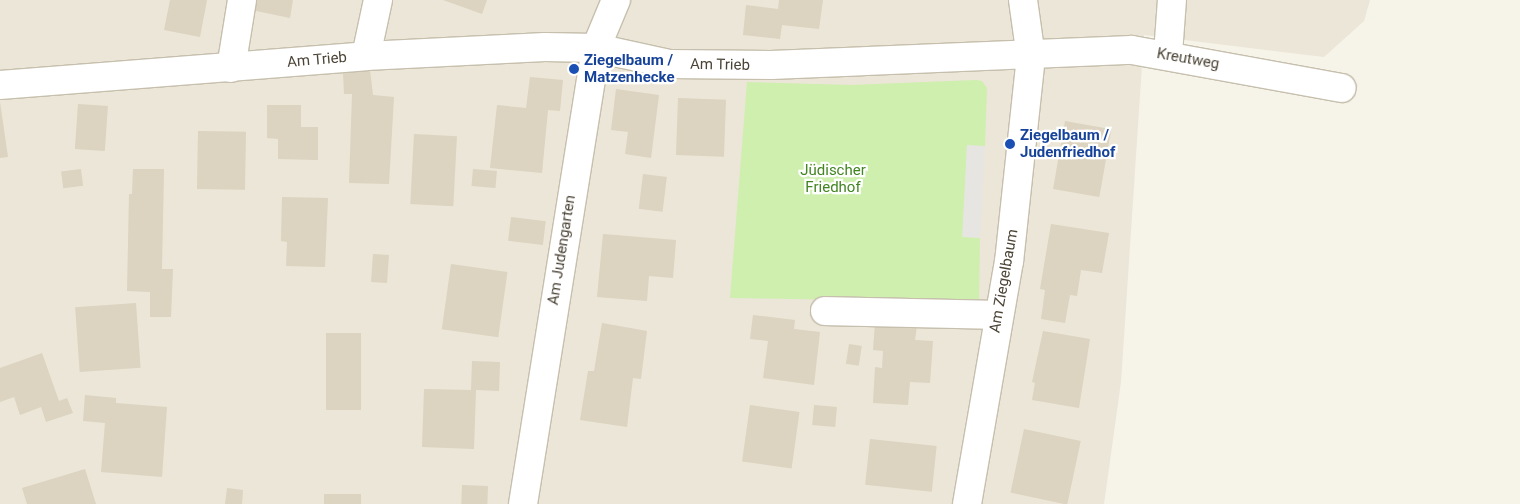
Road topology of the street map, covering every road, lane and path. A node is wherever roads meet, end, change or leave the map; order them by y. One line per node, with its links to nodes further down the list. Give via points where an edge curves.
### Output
1 (242, 0): 10 (street)
2 (378, 0): 8 (street)
3 (616, 0): 6 (street, Am Judengarten)
4 (1023, 0): 9 (street, Am Ziegelbaum)
5 (1172, 0): 7 (street)
6 (596, 48): 8 (street, Am Trieb, via 545,47); 9 (street, Am Trieb, via 670,64 849,64); 15 (street, Am Judengarten)
7 (1168, 54): 9 (street, Kreutweg, via 1132,50); 12 (street, Kreutweg)
8 (366, 56): 10 (street, Am Trieb)
9 (1031, 57): 14 (street, Am Ziegelbaum, via 1010,262)
10 (231, 68): 11 (street, Am Trieb)
11 (0, 85)
12 (1342, 88)
13 (824, 311): 14 (street)
14 (998, 315): 16 (street, Am Ziegelbaum)
15 (523, 504)
16 (967, 504)

